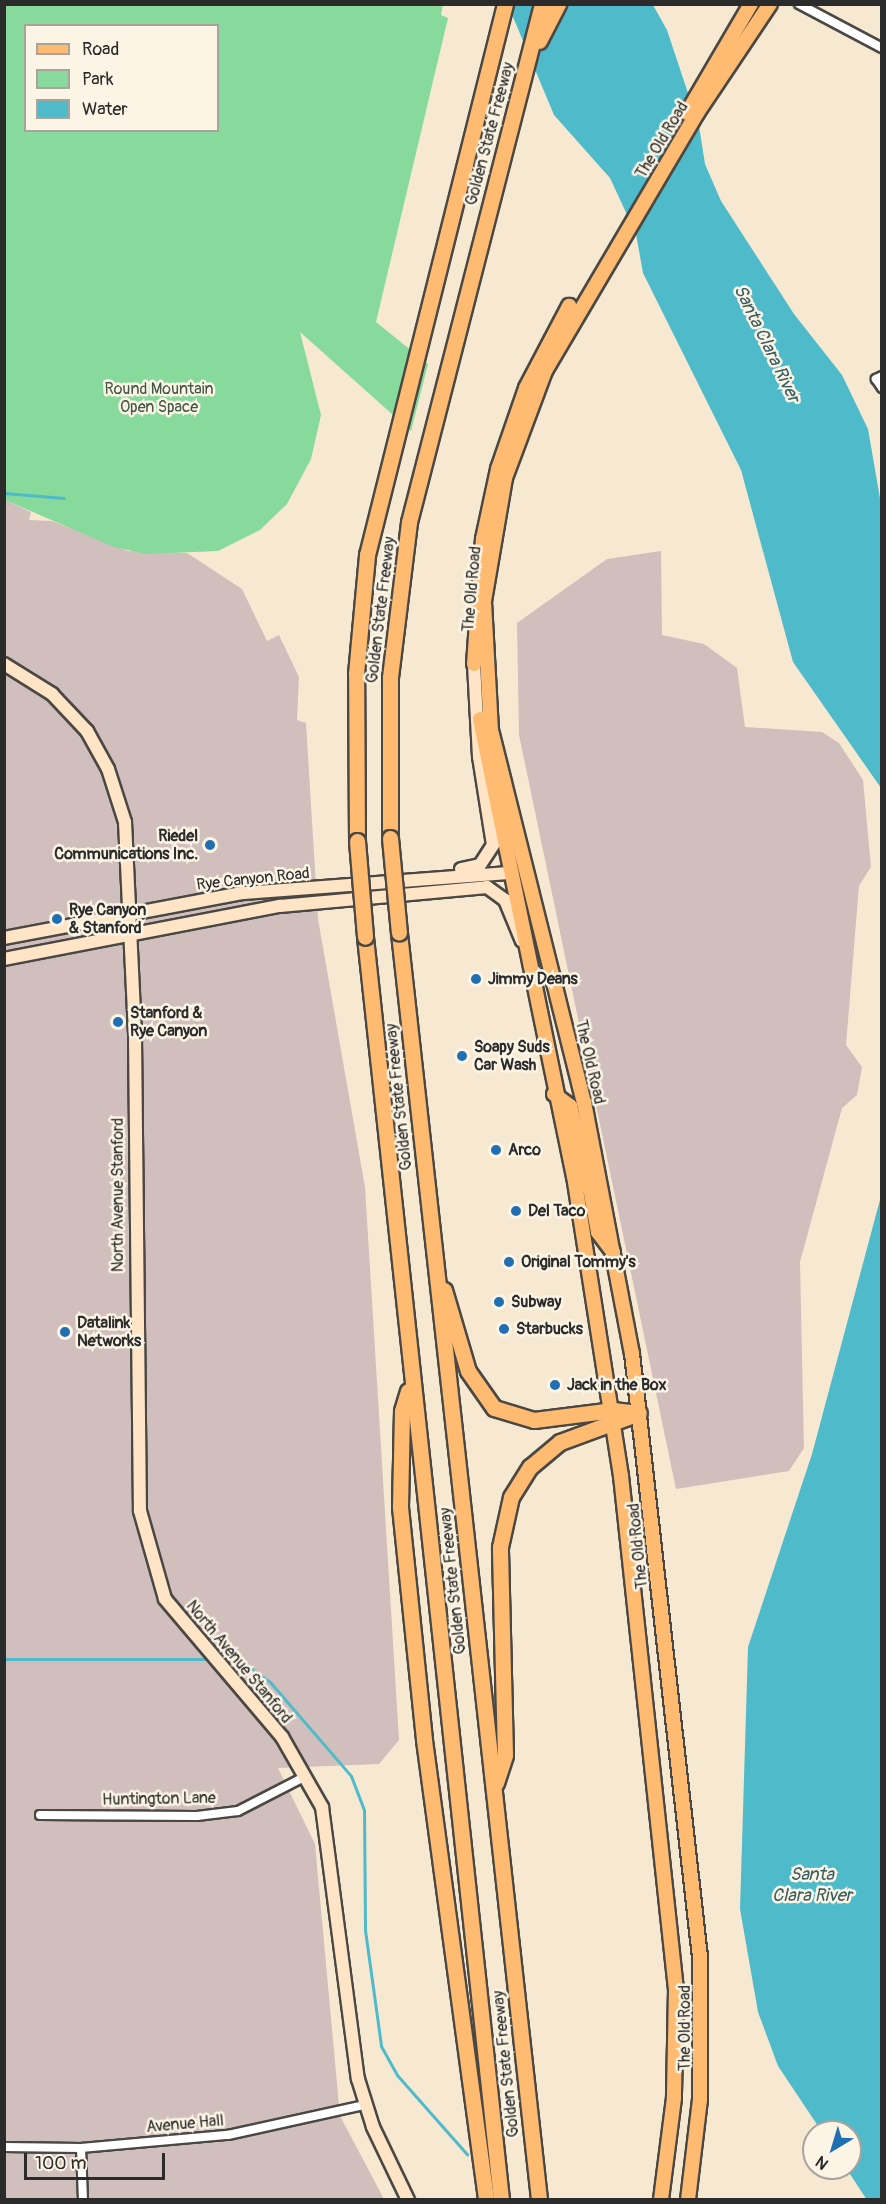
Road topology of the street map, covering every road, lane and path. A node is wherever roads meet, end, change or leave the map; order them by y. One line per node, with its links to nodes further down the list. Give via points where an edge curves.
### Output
1 (503, 4): 30 (highway, Golden State Freeway, bridge, via 375,514 361,604 354,719 357,841)
2 (542, 4): 8 (highway, Golden State Freeway)
3 (558, 4): 8 (highway)
4 (751, 4): 9 (main road, The Old Road)
5 (770, 4): 9 (main road, The Old Road)
6 (799, 4): 7 (street)
7 (882, 48)
8 (529, 60): 29 (highway, Golden State Freeway, bridge, via 427,443 393,635 390,838)
9 (694, 110): 12 (main road, The Old Road, via 537,362)
10 (879, 378): 11 (street)
11 (882, 388)
12 (497, 493): 14 (main road, The Old Road, via 476,593); 16 (main road, The Old Road, via 484,602 484,649 491,731)
13 (4, 664): 20 (main road, North Avenue Stanford, via 52,694 96,744 123,808)
14 (474, 664): 15 (main road, The Old Road); 18 (main road, via 479,757 493,832 487,858 472,868)
15 (480, 719): 17 (main road, The Old Road)
16 (525, 867): 17 (main road, Rye Canyon Road); 27 (main road, The Old Road)
17 (509, 873): 18 (main road, Rye Canyon Road); 19 (main road, Rye Canyon Road, via 280,899); 23 (main road, The Old Road)
18 (325, 888): 20 (main road, Rye Canyon Road, via 243,893)
19 (271, 907): 21 (main road, Rye Canyon Road); 23 (main road, Rye Canyon Road, via 493,889 505,900)
20 (130, 913): 21 (main road, North Avenue Stanford); 22 (main road, Rye Canyon Road)
21 (131, 933): 24 (main road, Rye Canyon Road); 33 (main road, North Avenue Stanford, via 140,1511 165,1599 282,1737)
22 (4, 938)
23 (522, 941): 25 (main road, The Old Road)
24 (4, 959)
25 (554, 1094): 26 (main road, The Old Road); 27 (main road, via 570,1106 585,1168)
26 (574, 1176): 28 (main road, via 590,1188 598,1232); 32 (main road, The Old Road)
27 (598, 1177): 28 (main road, The Old Road)
28 (614, 1254): 31 (main road, The Old Road)
29 (436, 1271): 32 (highway, via 468,1371 494,1408 534,1420); 34 (highway, Golden State Freeway)
30 (411, 1382): 41 (highway, via 402,1412 400,1507 424,1740); 42 (highway, Golden State Freeway)
31 (639, 1413): 32 (highway); 45 (main road, The Old Road, via 700,1957 700,2100)
32 (613, 1417): 34 (highway, via 544,1453 520,1481 505,1514 500,1622 505,1755); 44 (main road, The Old Road, via 675,1968 674,2098)
33 (306, 1776): 35 (street, Huntington Lane, via 238,1811 197,1816); 36 (main road, North Avenue Stanford, via 330,1840)
34 (494, 1788): 43 (highway, Golden State Freeway)
35 (40, 1815)
36 (365, 2105): 38 (street, Avenue Hall, via 228,2136); 40 (main road, North Avenue Stanford)
37 (4, 2147): 38 (street, Avenue Hall)
38 (81, 2148): 39 (street)
39 (83, 2199)
40 (408, 2199)
41 (486, 2199)
42 (501, 2199)
43 (539, 2199)
44 (661, 2199)
45 (688, 2199)

